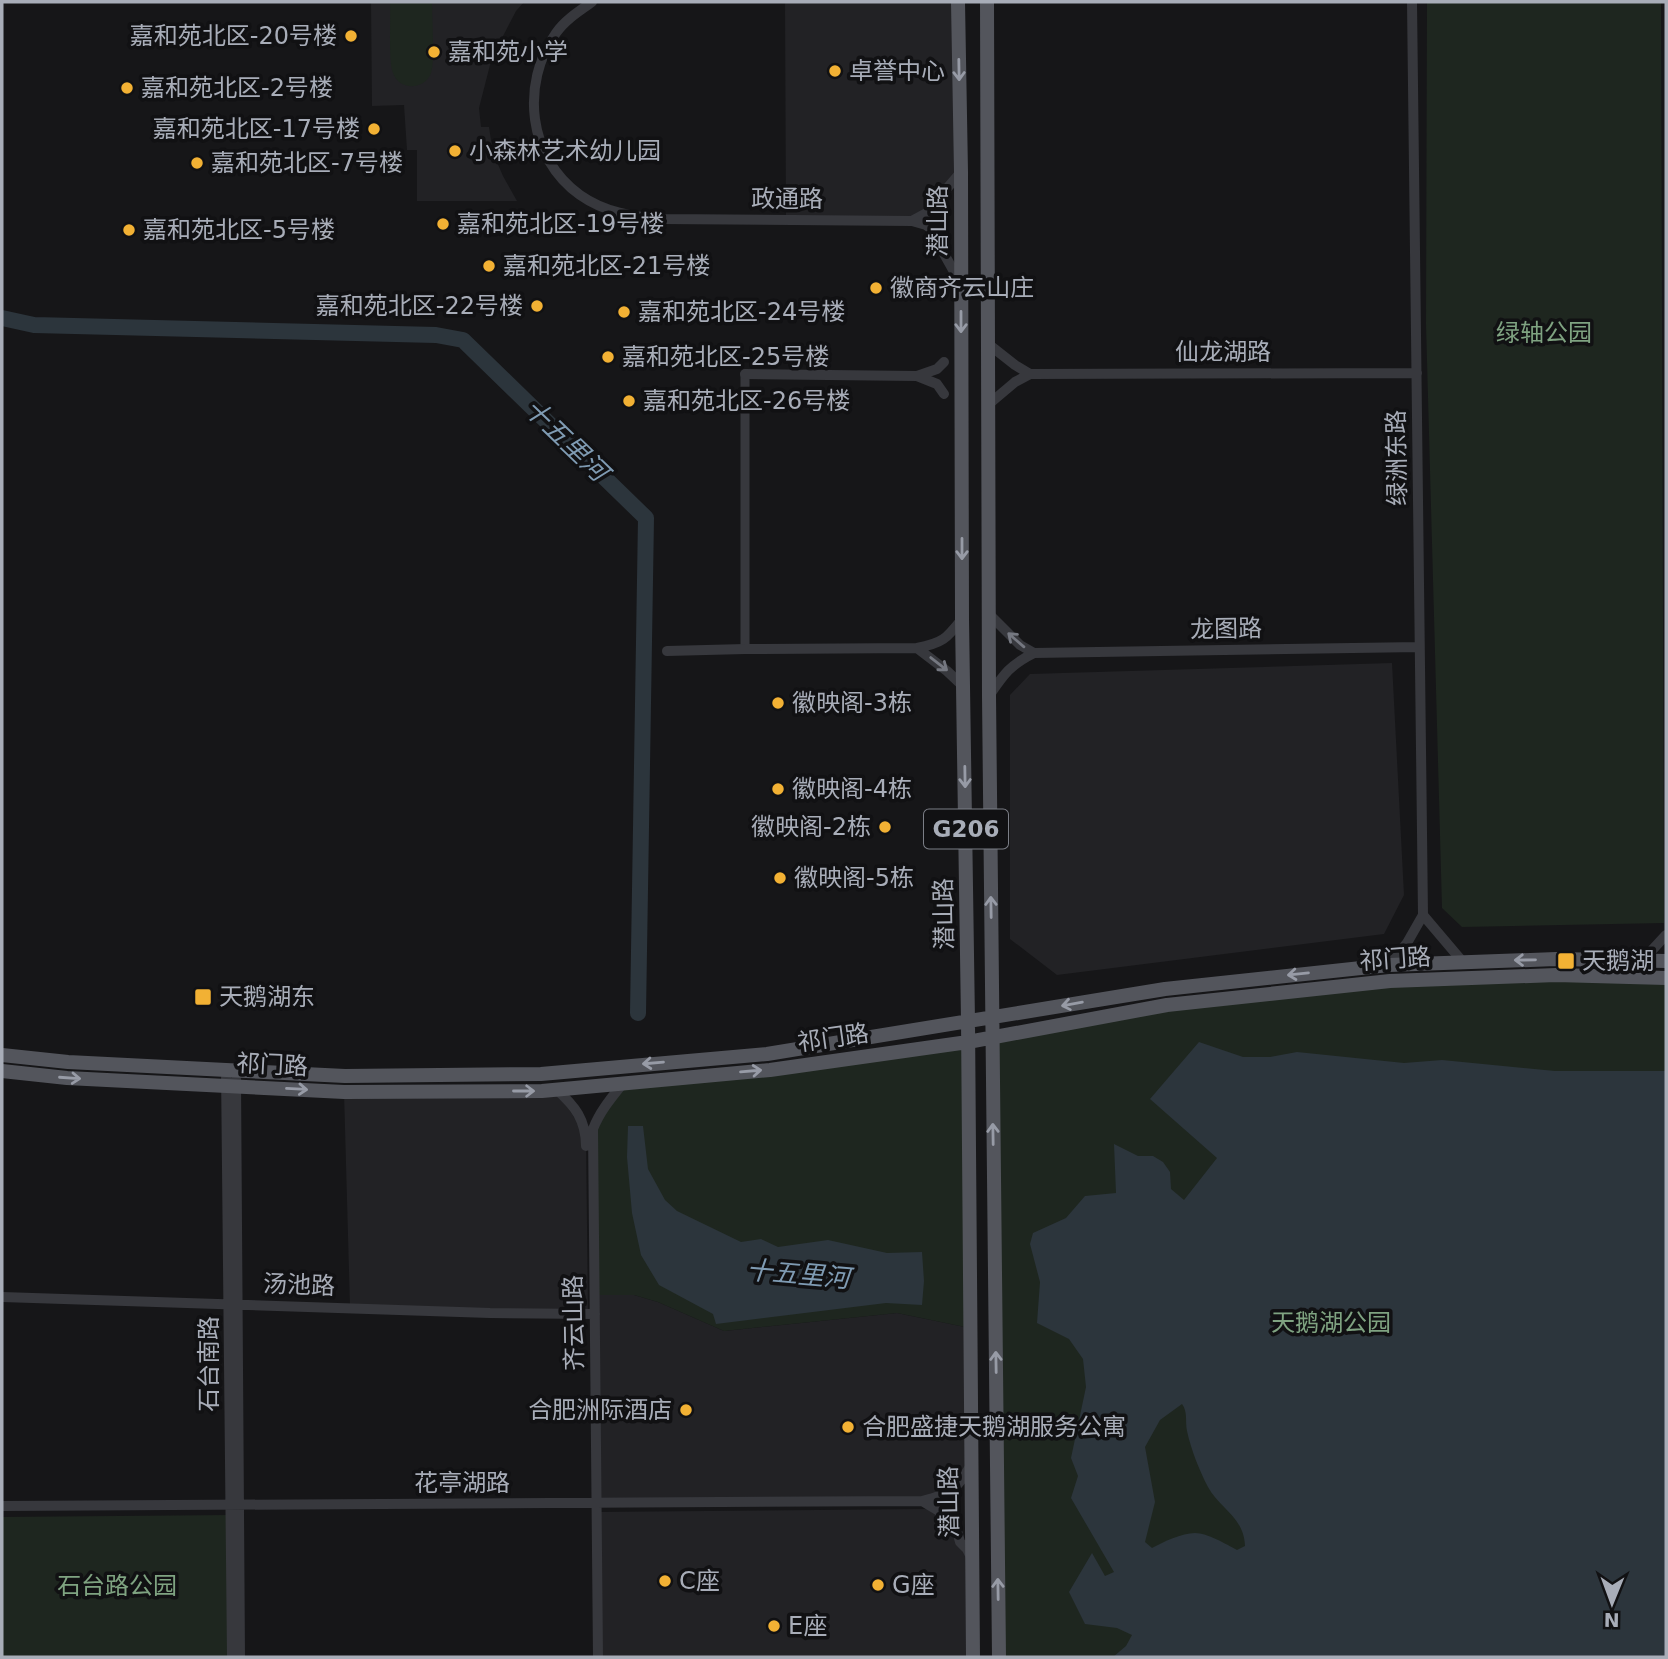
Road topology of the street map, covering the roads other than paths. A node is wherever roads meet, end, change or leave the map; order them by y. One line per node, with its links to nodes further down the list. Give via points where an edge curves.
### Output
1 (592, 2): 6 (street, 政通路, via 557,31 534,83 534,124 541,144 564,181 579,195 598,206 640,218)
2 (987, 2): 8 (main road, 潜山路 / G206)
3 (1412, 2): 10 (street, 绿洲东路)
4 (957, 4): 5 (main road, 潜山路 / G206, one-way to 5)
5 (961, 172): 6 (street, via 943,193 943,201); 7 (main road, 潜山路 / G206)
6 (912, 221): 7 (street, via 943,238 943,252)
7 (961, 284): 17 (main road, 潜山路 / G206, one-way to 17)
8 (988, 342): 12 (street); 15 (main road, 潜山路 / G206)
9 (944, 362): 13 (street)
10 (1417, 373): 12 (street, 仙龙湖路); 19 (street, 绿洲东路)
11 (745, 374): 13 (street); 20 (street)
12 (1030, 374): 15 (street)
13 (917, 376): 14 (street, via 937,384)
14 (944, 394)
15 (989, 404): 16 (main road, 潜山路 / G206)
16 (989, 614): 22 (street, one-way to 16); 24 (main road, 潜山路 / G206)
17 (962, 619): 18 (street, via 947,638); 23 (main road, 潜山路 / G206)
18 (917, 648): 20 (street); 23 (street, one-way to 23)
19 (1419, 648): 22 (street, 龙图路); 25 (street, 绿洲东路)
20 (745, 649): 21 (street)
21 (667, 651)
22 (1034, 653): 24 (street, via 1006,671)
23 (964, 687): 33 (main road, 潜山路 / G206, one-way to 33)
24 (989, 696): 32 (main road, 潜山路 / G206, one-way to 24)
25 (1423, 915): 27 (street); 30 (street)
26 (1666, 935): 28 (street)
27 (1462, 961): 28 (main road, 祁门路, one-way to 27); 30 (main road, 祁门路)
28 (1642, 961): 29 (main road, 祁门路)
29 (1666, 961)
30 (1389, 965): 32 (main road, 祁门路, one-way to 32, via 1165,989)
31 (1666, 978): 34 (main road, 祁门路, via 1556,975 1390,981 1167,1005)
32 (992, 1018): 33 (main road, 祁门路); 34 (main road, 潜山路 / G206)
33 (968, 1021): 35 (main road, 潜山路 / G206); 37 (main road, 祁门路, one-way to 37, via 768,1054 541,1074 345,1076)
34 (992, 1037): 35 (main road, 祁门路); 57 (main road, 潜山路 / G206, one-way to 34)
35 (968, 1042): 39 (main road, 祁门路, one-way to 35, via 769,1070); 46 (main road, 潜山路 / G206)
36 (2, 1055): 37 (main road, 祁门路)
37 (231, 1070): 40 (street, 石台南路)
38 (2, 1071): 40 (main road, 祁门路, one-way to 40)
39 (624, 1082): 41 (main road, 祁门路); 45 (street, 齐云山路, via 593,1129)
40 (231, 1086): 41 (main road, 祁门路, one-way to 41, via 344,1092); 44 (street, 石台南路)
41 (556, 1089): 45 (street, via 579,1113 586,1136)
42 (2, 1297): 44 (street, 汤池路)
43 (2, 1305): 44 (street, 汤池路)
44 (233, 1307): 45 (street, 汤池路); 49 (street, 石台南路)
45 (591, 1317): 48 (street, 齐云山路)
46 (971, 1464): 47 (street, 花亭湖路, via 947,1495); 51 (main road, 潜山路 / G206)
47 (922, 1502): 48 (street, 花亭湖路); 51 (street, via 948,1517)
48 (593, 1503): 49 (street, 花亭湖路); 54 (street); 55 (street, 齐云山路)
49 (235, 1505): 50 (street, 花亭湖路); 52 (street, 石台南路); 53 (street, 石台南路)
50 (2, 1506)
51 (972, 1561): 56 (main road, 潜山路 / G206)
52 (232, 1657)
53 (240, 1657)
54 (591, 1657)
55 (598, 1657)
56 (973, 1657)
57 (999, 1657)

